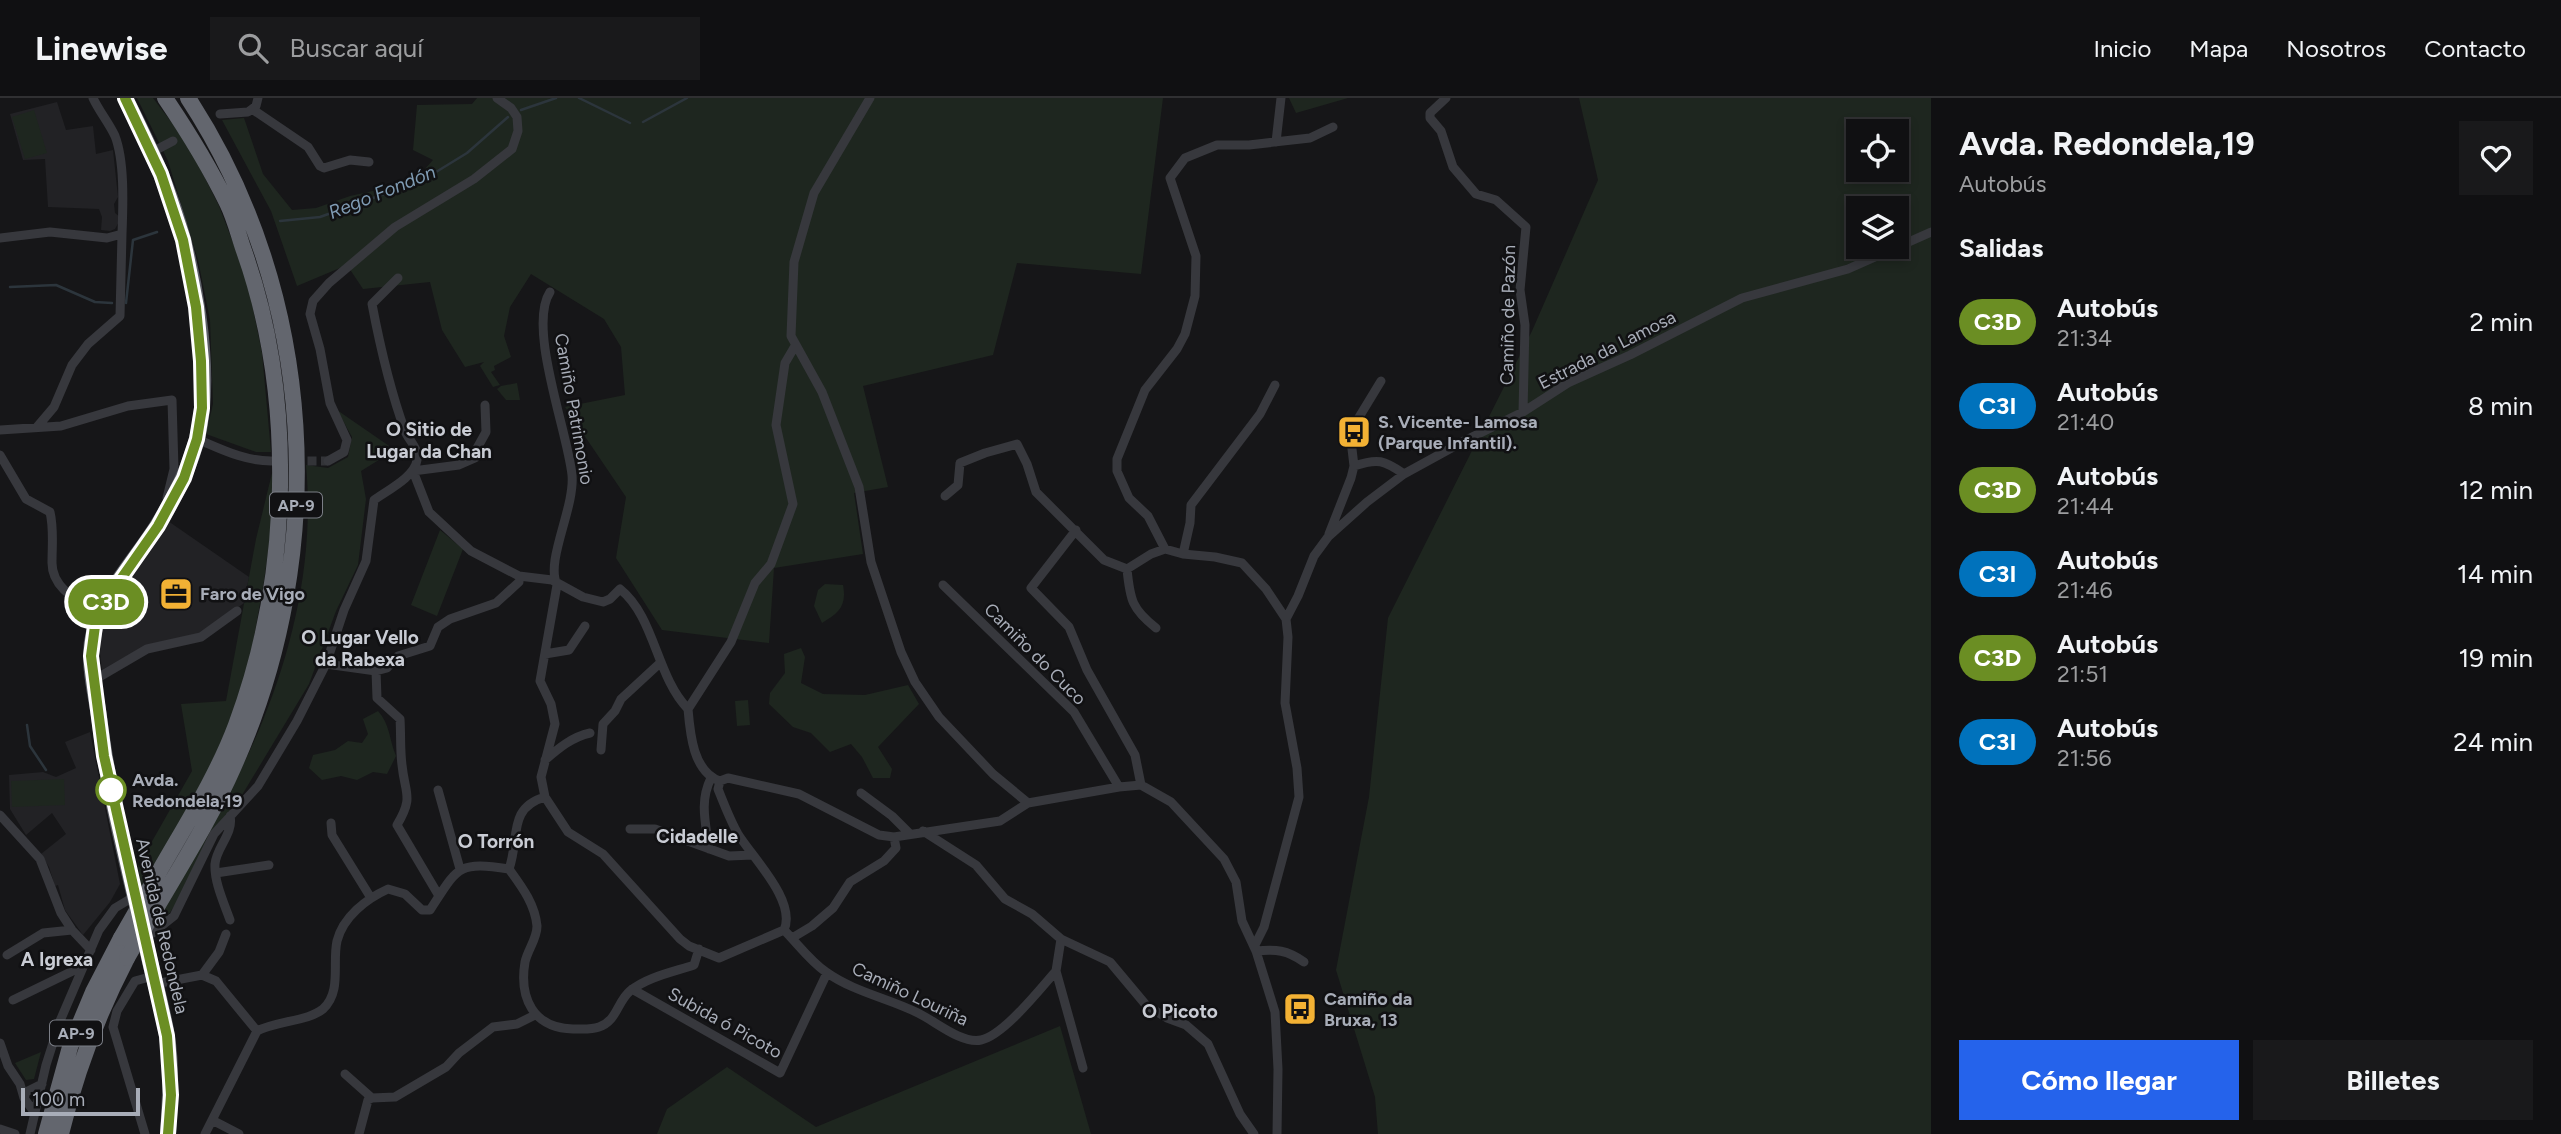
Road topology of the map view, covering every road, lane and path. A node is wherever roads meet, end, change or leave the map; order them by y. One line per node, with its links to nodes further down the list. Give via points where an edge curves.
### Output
1 (93, 98): 18 (street, via 117,145)
2 (125, 98): 15 (highway, Avenida de Redondela)
3 (165, 98): 115 (highway, AP-9, bridge, via 228,205 255,280 271,352 281,437 279,520 270,593 236,726 93,992 71,1047)
4 (188, 98): 116 (highway, AP-9, bridge, via 240,189 266,258 285,329 298,471 294,541 268,675 235,765 105,1000)
5 (258, 98): 10 (street)
6 (497, 98): 32 (street, via 517,117 512,149 474,179 395,227 313,301 310,314 330,402 347,440 344,452)
7 (870, 98): 22 (street, via 814,193 794,262 791,336)
8 (1281, 98): 14 (street)
9 (1446, 98): 26 (street, Camiño de Pazón, via 1430,118 1441,131 1453,167 1476,194 1496,200 1525,227 1520,290 1525,326)
10 (252, 109): 11 (street); 16 (street, via 308,147 324,168 350,160)
11 (220, 114)
12 (1334, 127): 14 (street, via 1310,138)
13 (173, 141): 15 (street)
14 (1276, 142): 40 (street, via 1217,145 1185,159 1170,178 1196,256 1195,296 1185,334 1145,390 1117,459 1117,471 1129,498 1148,516)
15 (152, 152): 29 (highway, Avenida de Redondela, via 183,240 196,307 202,408)
16 (369, 162)
17 (1931, 232): 26 (street, Estrada da Lamosa, via 1848,269 1742,298 1568,383)
18 (122, 233): 19 (street, via 107,238 50,232); 27 (street, via 120,316 72,365 54,407)
19 (0, 238)
20 (398, 278): 34 (street, via 372,304 406,434 416,448)
21 (550, 292): 44 (street, Camiño Patrimonio, via 543,305 545,340 573,490 559,543)
22 (795, 346): 56 (street, via 785,363 776,425 793,504 771,564 755,583 731,642); 66 (street, via 822,392 859,487 871,562 915,682 939,718)
23 (1381, 381): 33 (street, via 1350,432)
24 (1275, 386): 41 (street, via 1260,414 1191,505)
25 (485, 405): 34 (street, via 486,432 475,458 459,465)
26 (1523, 412): 35 (street, Estrada da Lamosa)
27 (37, 427): 28 (street); 37 (street, via 61,426 128,406 172,400 174,469)
28 (0, 430)
29 (197, 439): 31 (street, via 241,457); 37 (highway, Avenida de Redondela, via 184,478)
30 (0, 455): 47 (street, via 26,499 50,512 52,570 60,584 79,602)
31 (271, 461)
32 (328, 461)
33 (1354, 466): 35 (street, via 1373,460); 39 (street)
34 (413, 471): 44 (street, via 429,512 471,551 519,576 545,578); 53 (street, via 373,500 366,561)
35 (1404, 474): 39 (street, Estrada da Lamosa)
36 (945, 496): 38 (street, via 958,485 960,463 1017,444 1036,492)
37 (164, 515): 47 (highway, Avenida de Redondela)
38 (1076, 530): 42 (street, via 1104,560); 61 (street, via 1031,588 1069,627 1087,670 1135,755)
39 (1328, 537): 48 (street, Estrada da Lamosa, via 1314,556)
40 (1165, 549): 41 (street); 42 (street)
41 (1183, 554): 48 (street, via 1242,563)
42 (1127, 569): 50 (street, via 1134,606)
43 (519, 582): 54 (street, via 496,603 438,627 430,646 398,656 387,668)
44 (557, 585): 51 (street, Camiño Patrimonio); 52 (street, via 603,602 620,589 637,608)
45 (943, 585): 62 (street, Camiño do Cuco, via 1074,712)
46 (237, 611): 55 (street, via 201,636 147,649)
47 (101, 612): 55 (highway, Avenida de Redondela, via 91,656)
48 (1286, 619): 91 (street, via 1285,703 1299,797)
49 (585, 626): 51 (street, via 569,650)
50 (1156, 628)
51 (545, 654): 59 (street, Camiño Patrimonio, via 540,681 555,724)
52 (660, 663): 56 (street); 58 (street, via 621,699 603,724)
53 (326, 664): 54 (street); 68 (street, via 258,786)
54 (376, 671): 81 (street, via 377,698 400,719 408,787 406,809 397,825)
55 (94, 680): 80 (highway, Avenida de Redondela, via 104,756)
56 (688, 709): 60 (street, via 691,746)
57 (590, 733): 59 (street, via 566,743)
58 (601, 750)
59 (545, 761): 65 (street, Camiño Patrimonio, via 541,777)
60 (715, 780): 73 (street, via 728,778 799,794 879,835); 74 (street, via 704,792); 75 (street)
61 (1141, 785): 62 (street); 91 (street, via 1171,802 1224,859 1236,882 1242,920)
62 (1119, 787): 66 (street)
63 (438, 790): 77 (street)
64 (861, 793): 72 (street)
65 (545, 797): 78 (street, via 521,811); 90 (street, via 568,832 603,854 680,939)
66 (1028, 803): 71 (street, via 1000,821)
67 (0, 815): 84 (street, via 40,859)
68 (230, 816): 79 (street, via 215,862); 88 (street, via 214,834 174,916)
69 (331, 823): 82 (street, via 332,835)
70 (630, 828): 74 (street, via 655,829)
71 (923, 831): 72 (street); 89 (street, via 976,865 1005,898)
72 (910, 834): 73 (street)
73 (894, 836): 87 (street, via 896,848 884,861 850,882 833,908)
74 (709, 849): 75 (street, via 729,856)
75 (753, 855): 85 (street, via 781,898)
76 (269, 865): 79 (street)
77 (460, 869): 78 (street, via 478,864); 81 (street)
78 (509, 869): 102 (street, via 534,911 537,929 524,979)
79 (216, 873): 83 (street)
80 (135, 896): 88 (highway, Avenida de Redondela); 92 (street, via 115,908)
81 (439, 896): 82 (street, via 430,910 422,910 405,894 388,889)
82 (371, 898): 103 (street, via 348,918 337,941 332,997 323,1009)
83 (230, 920)
84 (72, 930): 92 (street); 93 (street, via 43,933)
85 (784, 930): 87 (street, Camiño Louriña); 90 (street, via 719,958)
86 (226, 934): 98 (street)
87 (792, 938): 97 (street, Camiño Louriña)
88 (145, 939): 99 (highway, Avenida de Redondela)
89 (1061, 939): 96 (street); 122 (street, via 1110,962 1146,1005 1186,1025 1208,1044)
90 (699, 949): 100 (street, via 694,965)
91 (1255, 949): 94 (street, via 1290,952); 123 (street, via 1275,1012)
92 (91, 950): 95 (street)
93 (7, 955)
94 (1304, 962)
95 (83, 966): 101 (street); 107 (street)
96 (1056, 971): 97 (street, Camiño Louriña, via 1017,1015 982,1040 942,1029 919,1013); 105 (street)
97 (827, 973): 100 (street, Subida ó Picoto, via 780,1073)
98 (202, 975): 99 (street); 103 (street, via 216,981)
99 (154, 980): 117 (street, via 135,981 113,1027); 118 (highway, Avenida de Redondela, via 167,1036)
100 (632, 989): 102 (street, via 613,1018 592,1029 561,1028)
101 (13, 1000)
102 (535, 1015): 109 (street, via 517,1024 493,1027 446,1067 396,1097)
103 (257, 1031): 111 (street)
104 (0, 1043): 108 (street)
105 (1083, 1068)
106 (345, 1074): 109 (street)
107 (41, 1084): 108 (street); 110 (street)
108 (26, 1094): 110 (street)
109 (372, 1098): 121 (street, via 366,1103)
110 (34, 1112): 114 (street)
111 (212, 1120): 119 (street); 120 (street)
112 (0, 1129): 113 (street)
113 (15, 1134)
114 (30, 1134)
115 (46, 1134)
116 (61, 1134)
117 (145, 1134)
118 (168, 1134)
119 (205, 1134)
120 (239, 1134)
121 (359, 1134)
122 (1254, 1134)
123 (1277, 1134)

